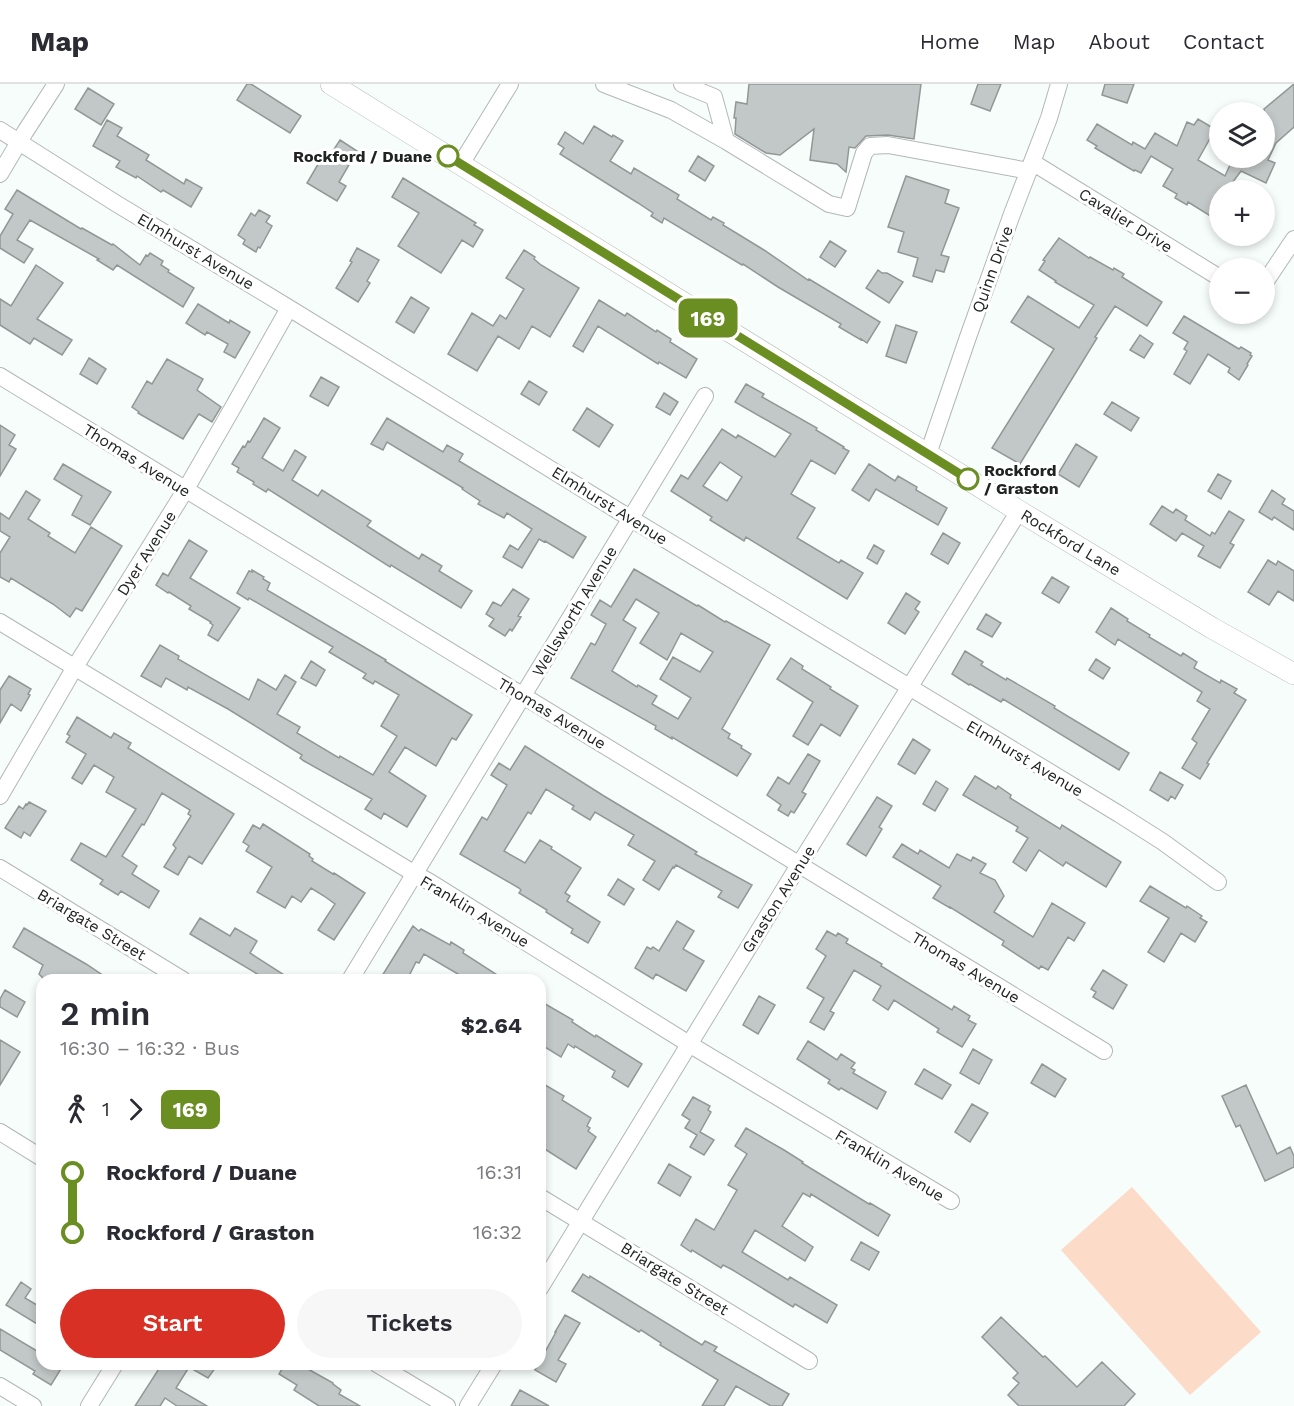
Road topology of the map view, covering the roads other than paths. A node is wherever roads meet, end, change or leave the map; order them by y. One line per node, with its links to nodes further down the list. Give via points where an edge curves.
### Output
1 (56, 84): 9 (street)
2 (331, 84): 10 (main road, Rockford Lane)
3 (510, 84): 10 (street)
4 (604, 84): 8 (street, via 671,110)
5 (1059, 84): 11 (street, Quinn Drive)
6 (686, 85): 8 (street, via 714,97)
7 (0, 130): 9 (street, Elmhurst Avenue)
8 (726, 141): 11 (street, via 829,204 847,208 864,153 870,146 888,145)
9 (19, 142): 12 (street); 16 (street, Elmhurst Avenue)
10 (461, 164): 19 (main road, Rockford Lane)
11 (1030, 166): 15 (street, Cavalier Drive); 19 (street, Quinn Drive)
12 (0, 174)
13 (1294, 239): 14 (street)
14 (1275, 268)
15 (1209, 272)
16 (289, 308): 20 (street, Dyer Avenue); 22 (street, Elmhurst Avenue)
17 (0, 376): 20 (street, Thomas Avenue)
18 (705, 396): 22 (street, Wellsworth Avenue)
19 (928, 454): 21 (main road, Rockford Lane)
20 (186, 489): 24 (street, Dyer Avenue); 27 (street, Thomas Avenue)
21 (1020, 511): 25 (main road, Rockford Lane); 26 (street, Graston Avenue)
22 (631, 517): 26 (street, Elmhurst Avenue); 27 (street, Wellsworth Avenue)
23 (0, 621): 24 (street, Franklin Avenue)
24 (75, 667): 28 (street, Dyer Avenue); 31 (street, Franklin Avenue)
25 (1294, 674)
26 (909, 687): 29 (street, Graston Avenue); 32 (street, Elmhurst Avenue, via 1155,837)
27 (524, 695): 29 (street, Thomas Avenue); 31 (street, Wellsworth Avenue)
28 (0, 796)
29 (799, 865): 35 (street, Graston Avenue); 36 (street, Thomas Avenue)
30 (0, 867): 33 (street, Briargate Street)
31 (415, 874): 34 (street, Wellsworth Avenue); 35 (street, Franklin Avenue)
32 (1218, 882)
33 (173, 974)
34 (354, 974)
35 (689, 1044): 40 (street, Franklin Avenue); 41 (street, Graston Avenue)
36 (1104, 1051)
37 (0, 1132): 38 (street)
38 (36, 1154)
39 (546, 1201): 41 (street, Briargate Street)
40 (951, 1201)
41 (581, 1222): 42 (street, Graston Avenue); 43 (street, Briargate Street)
42 (546, 1278)
43 (809, 1360)
44 (111, 1370): 49 (street)
45 (387, 1370): 50 (street)
46 (490, 1370): 51 (street)
47 (0, 1386): 48 (street)
48 (33, 1406)
49 (89, 1406)
50 (447, 1406)
51 (468, 1406)

